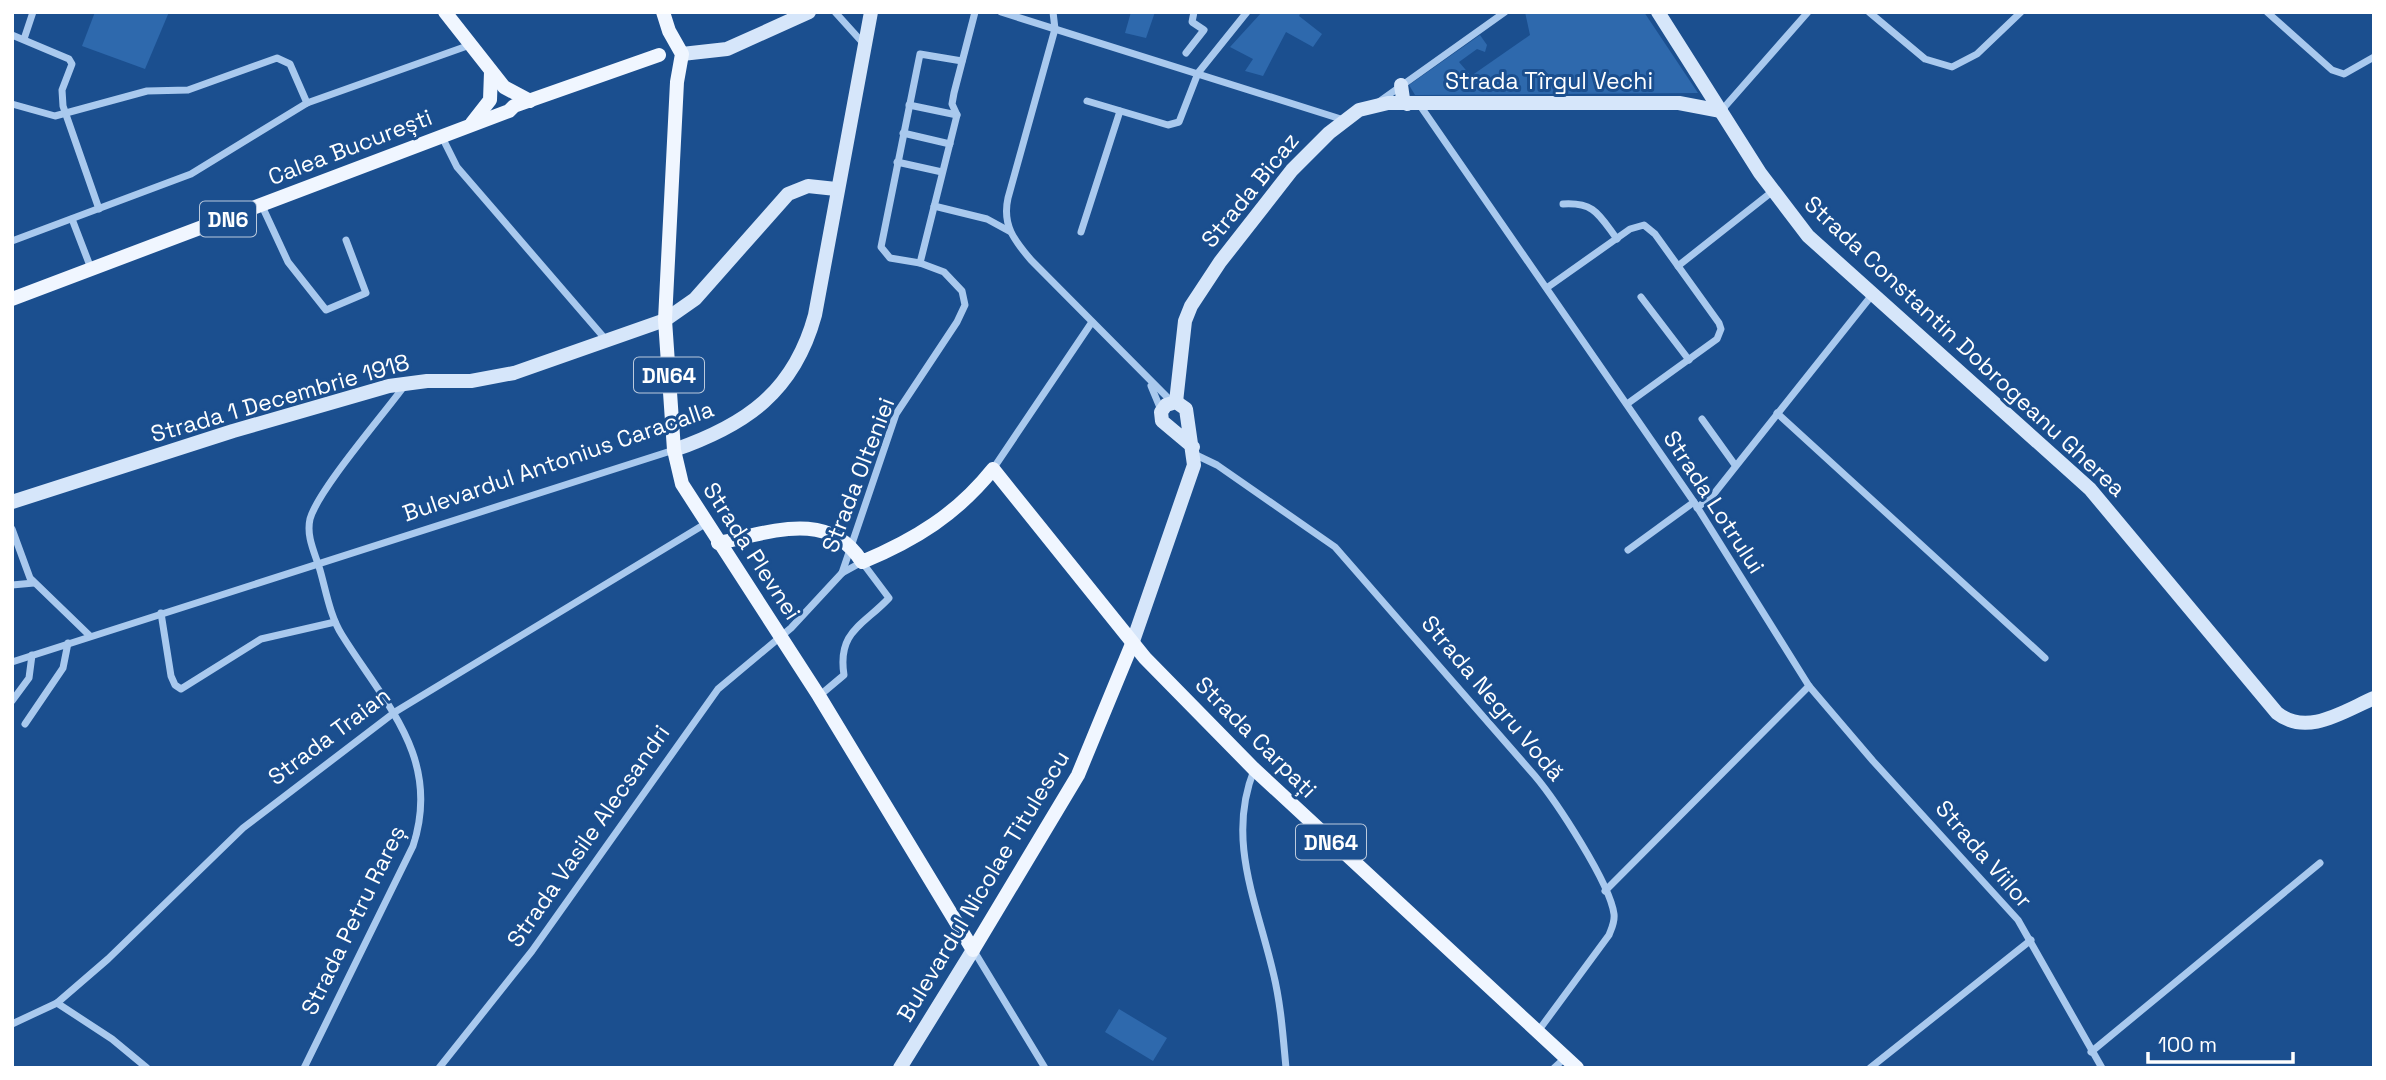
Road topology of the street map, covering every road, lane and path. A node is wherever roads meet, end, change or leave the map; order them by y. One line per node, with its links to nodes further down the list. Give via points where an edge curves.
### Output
1 (33, 12): 20 (street)
2 (445, 12): 22 (main road)
3 (663, 12): 24 (main road, Strada Plevnei)
4 (809, 12): 24 (main road, via 727,49)
5 (835, 12): 21 (street)
6 (975, 12): 26 (street)
7 (1002, 12): 18 (street)
8 (1053, 12): 18 (street)
9 (1194, 12): 23 (street, via 1192,22 1204,30)
10 (1247, 12): 27 (street)
11 (1658, 12): 37 (main road, Strada Constantin Dobrogeanu Gherea)
12 (1808, 12): 37 (street)
13 (1869, 12): 14 (street, via 1924,60 1952,67 1977,54)
14 (2021, 12)
15 (2267, 12): 25 (street, via 2332,70 2344,74)
16 (871, 13): 21 (main road, Bulevardul Antonius Caracalla)
17 (1499, 14): 28 (street, Strada Bicaz)
18 (1055, 29): 27 (street); 53 (street, via 1008,198)
19 (12, 35): 20 (street)
20 (24, 39): 38 (street, via 72,64 62,90)
21 (863, 43): 46 (main road, Bulevardul Antonius Caracalla)
22 (473, 44): 29 (main road); 31 (street)
23 (1186, 53)
24 (667, 54): 29 (main road, via 530,101); 65 (main road, Strada Plevnei / DN64, via 677,82)
25 (2374, 57)
26 (962, 61): 35 (street, via 920,54); 39 (street, via 952,104)
27 (1198, 73): 36 (street, via 1179,122 1168,125); 40 (street)
28 (1401, 85): 33 (street, Strada Bicaz); 34 (main road, via 1403,99)
29 (503, 99): 42 (main road, Calea București / DN6, via 468,126)
30 (1087, 102): 36 (street)
31 (307, 103): 38 (street, via 290,64 277,58 188,90 148,91); 51 (street, via 201,170)
32 (12, 104): 38 (street, via 47,116)
33 (1376, 104): 34 (main road, Strada Tîrgul Vechi); 40 (main road, Strada Bicaz)
34 (1413, 104): 37 (main road, Strada Tîrgul Vechi, via 1679,103); 61 (street, Strada Lotrului)
35 (909, 105): 39 (street); 41 (street)
36 (1120, 111): 54 (street)
37 (1721, 111): 47 (main road, Strada Constantin Dobrogeanu Gherea)
38 (65, 114): 51 (street)
39 (957, 115): 43 (street)
40 (1344, 120): 71 (main road, Strada Bicaz, via 1292,170 1191,306 1181,339)
41 (903, 133): 43 (street); 44 (street)
42 (442, 136): 49 (main road, Calea București / DN6); 67 (street, via 463,175)
43 (950, 144): 45 (street)
44 (897, 162): 45 (street); 58 (street, Strada Olteniei, via 881,247 885,256)
45 (942, 172): 50 (street)
46 (836, 189): 65 (main road, Strada 1 Decembrie 1918, via 808,186 788,194 695,299); 78 (main road, Bulevardul Antonius Caracalla, via 814,315 793,369 769,398 742,419)
47 (1773, 191): 59 (street); 62 (main road, Strada Constantin Dobrogeanu Gherea, via 1808,236)
48 (1563, 204): 55 (street, via 1580,203 1593,209)
49 (262, 206): 56 (street, via 288,262 326,310 366,293); 60 (main road, Calea București / DN6)
50 (934, 206): 53 (street, via 987,219); 58 (street)
51 (99, 209): 52 (street)
52 (72, 219): 57 (street); 60 (street)
53 (1009, 231): 66 (street)
54 (1081, 232)
55 (1617, 239): 59 (street, via 1644,225); 61 (street)
56 (346, 240)
57 (12, 241)
58 (920, 263): 87 (street, Strada Olteniei, via 954,281 965,305 896,414)
59 (1678, 266): 68 (street, via 1719,323 1720,334)
60 (92, 271): 64 (main road, Calea București / DN6)
61 (1548, 288): 72 (street, Strada Lotrului)
62 (1872, 295): 74 (street); 105 (main road, Strada Constantin Dobrogeanu Gherea, via 2090,489 2286,720 2318,721)
63 (1641, 297): 68 (street)
64 (12, 299)
65 (665, 320): 67 (main road, Strada 1 Decembrie 1918); 78 (main road, Strada Plevnei / DN64)
66 (1092, 322): 69 (street); 81 (street)
67 (607, 341): 70 (main road, Strada 1 Decembrie 1918, via 500,376)
68 (1689, 360): 72 (street)
69 (1145, 376): 71 (street); 73 (street)
70 (408, 382): 82 (main road, Strada 1 Decembrie 1918, via 233,431); 90 (street, Strada Petru Rareș, via 311,516 310,542)
71 (1174, 402): 73 (main road); 75 (main road, via 1184,406)
72 (1626, 404): 83 (street, Strada Lotrului)
73 (1161, 412): 77 (main road, via 1165,425)
74 (1777, 413): 80 (street); 101 (street)
75 (1187, 418): 77 (main road); 79 (main road, Bulevardul Nicolae Titulescu)
76 (1702, 419): 80 (street)
77 (1173, 429): 79 (main road)
78 (674, 450): 84 (main road, Strada Plevnei / DN64, via 682,484); 90 (street, Bulevardul Antonius Caracalla)
79 (1194, 451): 99 (main road, Bulevardul Nicolae Titulescu, via 1193,472 1179,517); 111 (street, Strada Negru Vodă, via 1301,522 1351,562 1552,797)
80 (1735, 465): 83 (street, via 1713,495)
81 (993, 469): 89 (main road, via 929,530); 99 (main road, Strada Carpați)
82 (12, 502)
83 (1696, 505): 88 (street); 103 (street, Strada Lotrului)
84 (705, 524): 86 (main road, Strada Plevnei / DN64); 107 (street, Strada Traian)
85 (12, 529): 92 (street)
86 (718, 543): 87 (main road, via 802,526 822,529); 97 (main road, Strada Plevnei / DN64)
87 (850, 545): 89 (main road); 91 (street, Strada Olteniei)
88 (1629, 550)
89 (862, 562): 91 (street); 104 (street, via 889,598 851,635 844,648 844,675)
90 (318, 565): 94 (street, Bulevardul Antonius Caracalla); 95 (street, Strada Petru Rareș)
91 (842, 573): 97 (street)
92 (34, 583): 93 (street); 96 (street)
93 (12, 585)
94 (161, 613): 95 (street, via 171,676 181,689 261,639); 96 (street, Bulevardul Antonius Caracalla)
95 (335, 622): 107 (street, Strada Petru Rareș)
96 (90, 636): 98 (street, Bulevardul Antonius Caracalla)
97 (780, 638): 104 (main road, Strada Plevnei / DN64); 121 (street, Strada Vasile Alecsandri, via 734,673 706,703 532,951)
98 (68, 643): 100 (street, Bulevardul Antonius Caracalla); 108 (street, via 63,668)
99 (1132, 644): 109 (main road, Strada Carpați / DN64); 113 (main road, Bulevardul Nicolae Titulescu, via 1078,775)
100 (32, 655): 102 (street, Bulevardul Antonius Caracalla); 106 (street, via 29,678)
101 (2045, 658)
102 (12, 662)
103 (1809, 686): 111 (street); 112 (street, Strada Viilor, via 1996,894)
104 (819, 696): 113 (main road, Strada Plevnei / DN64)
105 (2374, 698)
106 (12, 701)
107 (395, 712): 114 (street, Strada Traian, via 243,828); 120 (street, Strada Petru Rareș, via 420,780 421,824)
108 (25, 724)
109 (1254, 769): 116 (main road, Strada Carpați / DN64); 124 (street, via 1242,805 1243,848 1274,976)
110 (2320, 863): 117 (street)
111 (1605, 891): 116 (street, Strada Negru Vodă, via 1614,912 1609,934)
112 (2031, 940): 117 (street, Strada Viilor); 126 (street)
113 (973, 950): 122 (main road, Bulevardul Nicolae Titulescu); 123 (street)
114 (57, 1003): 115 (street, Strada Traian); 119 (street)
115 (12, 1024)
116 (1539, 1030): 118 (main road, Strada Carpați / DN64)
117 (2091, 1052): 127 (street, Strada Viilor)
118 (1571, 1062): 125 (street)
119 (147, 1068)
120 (304, 1068)
121 (439, 1068)
122 (900, 1068)
123 (1045, 1068)
124 (1286, 1068)
125 (1554, 1068)
126 (1870, 1068)
127 (2102, 1068)

